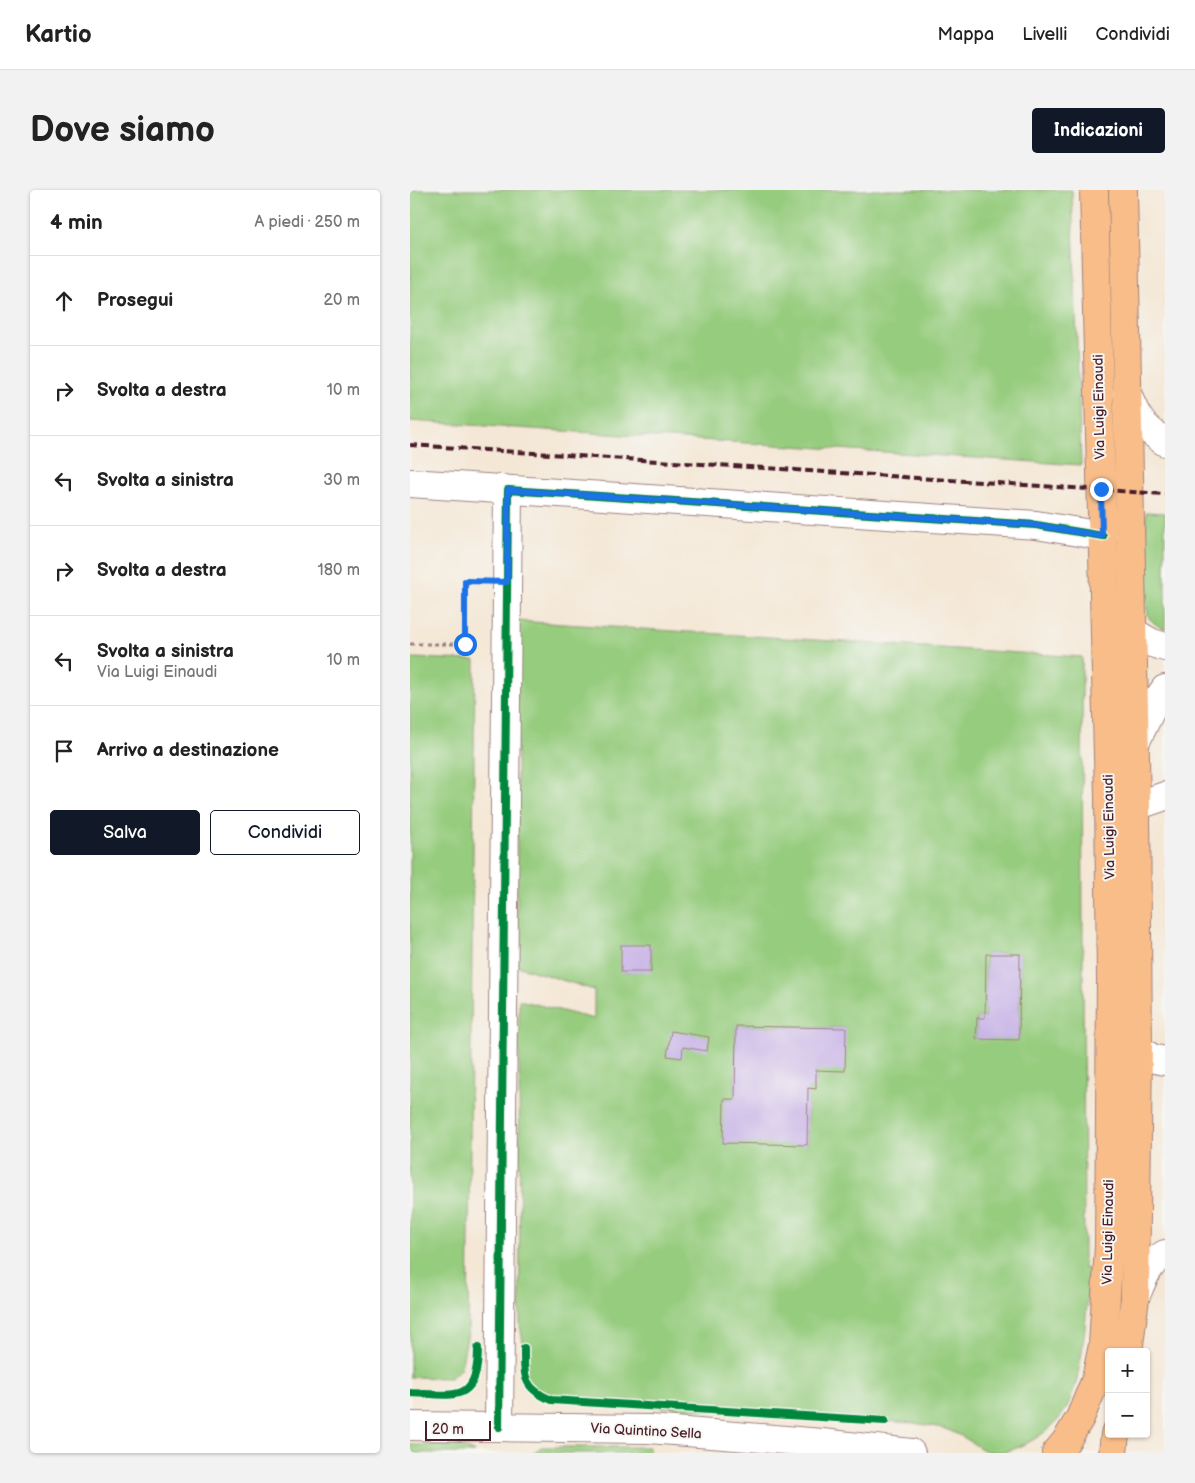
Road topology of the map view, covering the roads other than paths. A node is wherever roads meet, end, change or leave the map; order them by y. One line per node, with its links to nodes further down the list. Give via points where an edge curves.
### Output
1 (1094, 190): 8 (main road, Via Luigi Einaudi)
2 (1123, 190): 3 (main road, Via Luigi Einaudi)
3 (1128, 394): 4 (street, Via Luigi Einaudi, via 1146,430); 5 (main road, Via Luigi Einaudi)
4 (1165, 444): 5 (street, Via Luigi Einaudi)
5 (1129, 460): 9 (main road, Via Luigi Einaudi)
6 (410, 483): 7 (street)
7 (508, 490): 8 (street, via 1036,525); 21 (street)
8 (1102, 536): 24 (main road, Via Luigi Einaudi, via 1111,979 1109,1246 1103,1345 1096,1379 1080,1418)
9 (1133, 632): 10 (street); 12 (main road, Via Luigi Einaudi)
10 (1165, 647)
11 (1165, 689): 12 (street)
12 (1135, 742): 14 (main road, Via Luigi Einaudi)
13 (1165, 796): 14 (street)
14 (1136, 806): 15 (main road, Via Luigi Einaudi)
15 (1138, 1048): 16 (street, via 1151,1058); 18 (main road, Via Luigi Einaudi)
16 (1165, 1062)
17 (1165, 1254): 18 (street, via 1148,1269)
18 (1135, 1298): 19 (main road, Via Luigi Einaudi)
19 (1129, 1348)
20 (410, 1426): 21 (street, Via Quintino Sella)
21 (499, 1428): 23 (street, Via Quintino Sella, via 649,1429)
22 (1114, 1438): 25 (main road)
23 (911, 1453)
24 (1056, 1453)
25 (1113, 1453)

